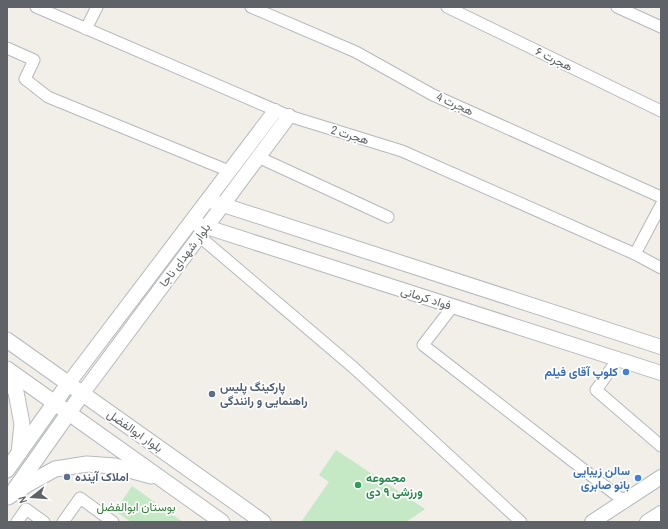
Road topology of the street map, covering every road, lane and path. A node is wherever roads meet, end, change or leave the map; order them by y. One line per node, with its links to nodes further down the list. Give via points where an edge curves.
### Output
1 (36, 7): 7 (street, هجرت 2)
2 (97, 7): 7 (street)
3 (251, 7): 14 (street, هجرت 4, via 356,52 433,95)
4 (447, 7): 10 (street, هجرت ۶)
5 (617, 7): 6 (street)
6 (661, 27)
7 (86, 29): 9 (street, هجرت 2)
8 (7, 48): 13 (street, via 34,60 25,79 48,97)
9 (275, 110): 11 (street, هجرت 2); 13 (street, بلوار شهدای ناجا)
10 (661, 111)
11 (288, 116): 12 (street, بلوار شهدای ناجا); 21 (street, هجرت 2, via 402,151)
12 (258, 157): 16 (street, بلوار شهدای ناجا); 18 (street)
13 (229, 171): 15 (street, بلوار شهدای ناجا)
14 (661, 197)
15 (208, 200): 16 (street); 19 (street, بلوار شهدای ناجا)
16 (223, 205): 20 (street, بلوار شهدای ناجا); 25 (street)
17 (661, 205): 21 (street)
18 (388, 217)
19 (191, 222): 20 (street, فواد کرمانی); 30 (street, بلوار شهدای ناجا)
20 (203, 232): 23 (street, فواد کرمانی); 31 (street, بلوار شهدای ناجا); 47 (street)
21 (635, 254): 22 (street, هجرت 2)
22 (661, 268)
23 (453, 306): 26 (street, فواد کرمانی); 40 (street, via 422,345)
24 (7, 340): 30 (main road, بلوار ابوالفضل)
25 (661, 347)
26 (618, 359): 28 (street, فواد کرمانی); 34 (street, via 596,390)
27 (7, 369): 32 (main road, بلوار ابوالفضل)
28 (661, 373)
29 (7, 378): 35 (main road, via 16,392 22,424)
30 (68, 384): 31 (main road, بلوار ابوالفضل); 32 (main road)
31 (82, 394): 33 (main road); 46 (main road, بلوار ابوالفضل)
32 (55, 403): 33 (main road, بلوار ابوالفضل); 35 (main road)
33 (69, 413): 38 (main road, بلوار ابوالفضل); 39 (main road)
34 (661, 446)
35 (18, 454): 36 (main road)
36 (7, 470)
37 (661, 477): 40 (street)
38 (163, 480): 39 (main road, via 115,466 87,464 55,469); 45 (main road, بلوار ابوالفضل)
39 (8, 498)
40 (624, 501): 48 (street)
41 (17, 522): 42 (street, via 26,510)
42 (44, 522)
43 (63, 522): 44 (street, via 80,498)
44 (113, 522)
45 (222, 522)
46 (263, 522)
47 (521, 522)
48 (592, 522)

